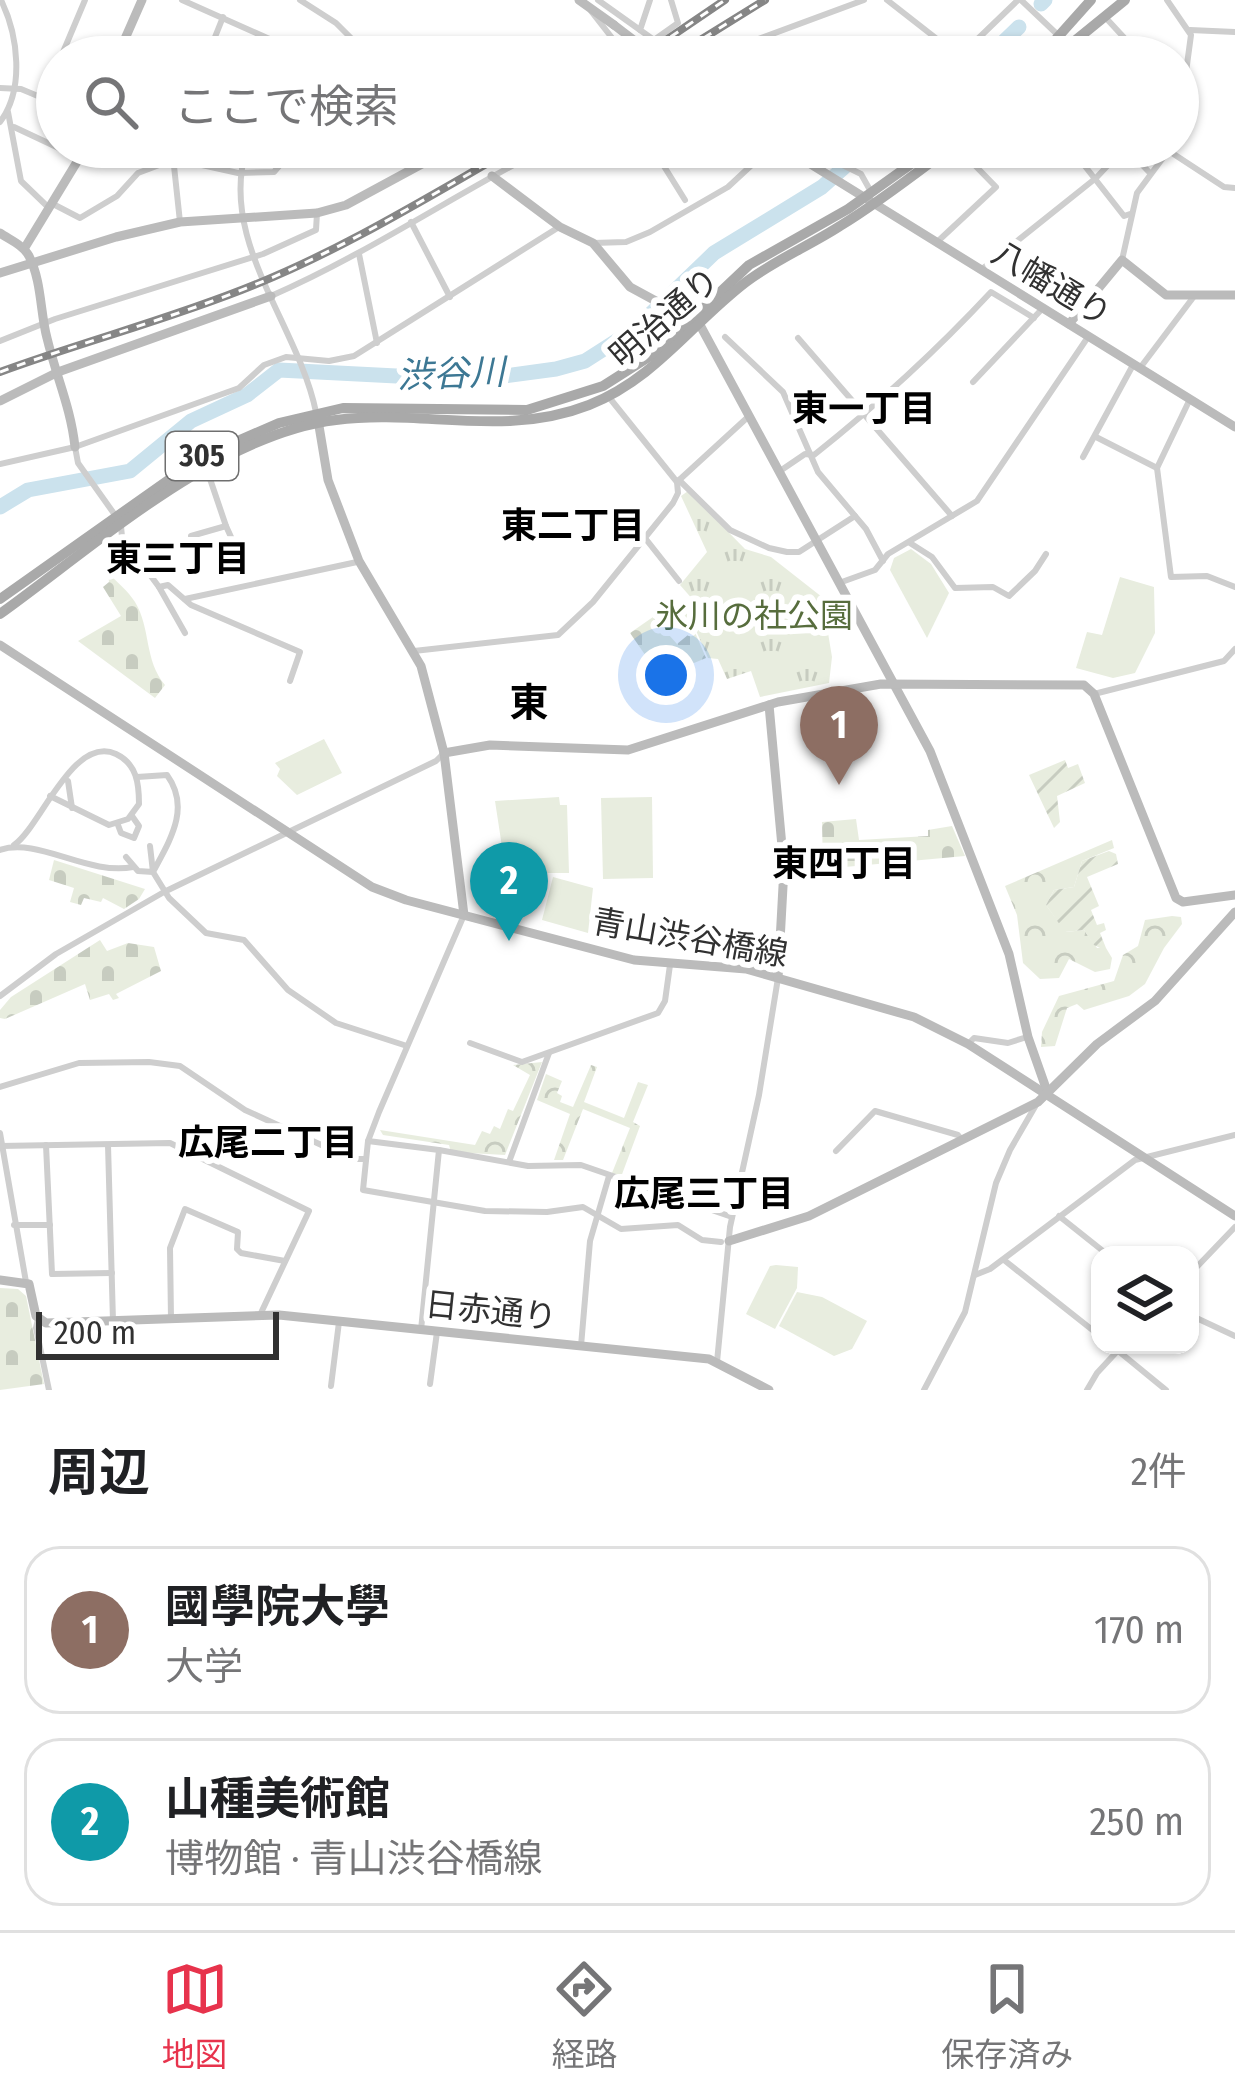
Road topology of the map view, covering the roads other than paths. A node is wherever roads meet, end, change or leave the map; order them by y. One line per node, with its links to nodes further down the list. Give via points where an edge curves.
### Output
1 (2, 0): 38 (street, via 15,42)
2 (85, 0): 21 (street)
3 (142, 0): 22 (street)
4 (182, 0): 16 (street)
5 (300, 0): 25 (street)
6 (579, 0): 15 (street)
7 (650, 0): 18 (street)
8 (671, 0): 29 (street, via 679,23)
9 (864, 0): 30 (street)
10 (887, 0): 31 (street)
11 (1019, 0): 32 (street); 33 (street)
12 (1091, 0): 33 (main road)
13 (1125, 0): 17 (main road)
14 (1167, 0): 19 (street)
15 (594, 4): 18 (street); 26 (street, via 593,18); 27 (street, bridge)
16 (223, 16): 23 (street); 24 (street)
17 (1106, 17): 34 (main road); 35 (street)
18 (640, 30): 28 (street)
19 (1190, 30): 20 (street); 36 (street)
20 (1235, 32)
21 (70, 36)
22 (126, 36)
23 (215, 36)
24 (265, 36)
25 (349, 36)
26 (610, 36)
27 (628, 36)
28 (648, 36)
29 (660, 36)
30 (767, 36)
31 (933, 36)
32 (982, 36)
33 (1059, 36)
34 (1082, 36)
35 (1123, 36)
36 (1189, 36)
37 (0, 88): 38 (street)
38 (12, 88): 39 (street); 40 (street)
39 (36, 95)
40 (8, 112): 41 (street); 42 (street)
41 (0, 122)
42 (14, 127): 43 (street); 71 (street, via 21,181)
43 (36, 137)
44 (74, 168): 71 (street)
45 (152, 168): 71 (street, via 80,218)
46 (177, 168): 75 (street)
47 (216, 168): 64 (street)
48 (240, 168): 64 (street)
49 (277, 168): 64 (street)
50 (418, 168): 72 (street, via 359,201)
51 (507, 168): 66 (street)
52 (665, 168): 70 (street)
53 (748, 168): 79 (street, via 650,232)
54 (814, 168): 69 (street, 八幡通り)
55 (848, 168): 69 (street, via 865,178)
56 (907, 168): 69 (main road, 明治通り / 305)
57 (919, 168): 69 (main road, 明治通り / 305)
58 (976, 168): 80 (street, via 996,187)
59 (1088, 168): 67 (street)
60 (1105, 168): 67 (street)
61 (1145, 168): 65 (street)
62 (1154, 168): 65 (street)
63 (1197, 168): 68 (street)
64 (238, 173): 74 (street)
65 (1150, 173): 73 (street)
66 (492, 176): 76 (street); 77 (street)
67 (1096, 178): 73 (street); 86 (street)
68 (1235, 188)
69 (868, 198): 80 (street, 八幡通り); 94 (main road, 明治通り / 305, via 749,266)
70 (685, 200)
71 (51, 206): 81 (street)
72 (317, 213): 74 (street); 83 (street, via 316,230)
73 (1130, 214): 84 (street)
74 (242, 219): 75 (street); 83 (street)
75 (180, 222): 85 (street)
76 (411, 222): 82 (street); 91 (street)
77 (560, 226): 79 (street); 91 (street)
78 (0, 233): 81 (street)
79 (593, 243): 94 (street, via 626,284)
80 (936, 243): 86 (street, 八幡通り)
81 (24, 249): 85 (street)
82 (358, 254): 90 (street); 100 (street)
83 (255, 256): 90 (street); 93 (street)
84 (1122, 260): 88 (street, via 1166,295); 95 (street)
85 (31, 261): 87 (street); 93 (street)
86 (979, 271): 92 (street, 八幡通り)
87 (0, 273)
88 (1195, 295): 89 (street); 102 (street)
89 (1235, 295)
90 (271, 296): 101 (street); 103 (street)
91 (450, 297): 100 (street)
92 (1038, 313): 95 (street, 八幡通り); 104 (street); 108 (street, via 992,292)
93 (45, 322): 99 (street); 103 (street)
94 (696, 322): 105 (main road, 明治通り / 305, via 652,370); 109 (street); 110 (main road, 明治通り / 305, via 632,370 555,404 506,412 358,408)
95 (1069, 324): 97 (street, 八幡通り)
96 (725, 337): 114 (street, via 782,392)
97 (1088, 337): 102 (street, 八幡通り); 122 (street, via 977,501)
98 (798, 338): 108 (street)
99 (0, 341)
100 (377, 343): 101 (street, via 354,356)
101 (297, 359): 110 (street); 113 (street, via 264,365 239,388)
102 (1137, 366): 106 (street, 八幡通り); 112 (street)
103 (58, 372): 107 (street); 113 (street)
104 (974, 382)
105 (608, 396): 110 (main road, 明治通り / 305, via 517,422); 120 (street)
106 (1190, 400): 111 (street, 八幡通り); 118 (street)
107 (0, 401)
108 (863, 413): 114 (street); 122 (street)
109 (749, 416): 119 (street); 120 (street)
110 (318, 417): 117 (main road, 明治通り / 305); 123 (main road, 明治通り / 305, via 202,457); 132 (street, via 328,479)
111 (1235, 427)
112 (1094, 436): 115 (street); 118 (street)
113 (75, 447): 116 (street); 123 (street, via 77,464)
114 (811, 454): 119 (street); 121 (street)
115 (1083, 457)
116 (0, 463)
117 (206, 466): 123 (main road, 明治通り / 305); 124 (street)
118 (1156, 468): 136 (street, via 1171,578 1207,576)
119 (779, 471): 128 (street)
120 (678, 481): 127 (street, via 673,503); 128 (street, via 730,530 769,548 796,553)
121 (855, 516): 128 (street); 131 (street)
122 (952, 516): 129 (street)
123 (119, 522): 135 (street); 137 (main road, 明治通り / 305); 139 (main road, 明治通り / 305)
124 (226, 526): 125 (street); 126 (street)
125 (191, 536)
126 (231, 537)
127 (645, 538): 133 (street); 143 (street, via 558,635)
128 (816, 541): 134 (street)
129 (910, 543): 130 (street, via 956,588 993,586 1009,596); 131 (street)
130 (1046, 554)
131 (883, 561): 134 (street)
132 (358, 562): 138 (street); 143 (street)
133 (679, 581)
134 (839, 583): 145 (street)
135 (159, 587): 138 (street); 140 (street)
136 (1235, 587)
137 (0, 599)
138 (184, 599): 144 (street, via 300,652)
139 (0, 614)
140 (185, 633)
141 (0, 645): 155 (street, 青山渋谷橋線)
142 (1235, 649): 146 (street, via 1224,661)
143 (414, 651): 148 (street)
144 (290, 681)
145 (895, 684): 146 (street, via 1080,685); 147 (street); 169 (street, via 986,890)
146 (1094, 694): 163 (street, via 1176,898)
147 (769, 705): 148 (street, via 628,750 490,745); 167 (street, via 784,868)
148 (444, 753): 155 (street); 165 (street)
149 (69, 777): 150 (street, via 102,751 120,756); 151 (street); 152 (street)
150 (137, 777): 153 (street, via 139,804); 161 (street, via 167,775 176,788 177,822)
151 (50, 796): 152 (street); 156 (street)
152 (72, 808): 154 (street)
153 (131, 816): 154 (street); 154 (street, via 140,826 134,840)
154 (118, 824)
155 (285, 833): 162 (street); 165 (street, 青山渋谷橋線, via 372,887)
156 (14, 845): 158 (street); 160 (street, via 88,866)
157 (150, 846): 161 (street)
158 (0, 850)
159 (126, 857): 160 (street)
160 (133, 868): 161 (street)
161 (153, 872): 162 (street)
162 (164, 892): 168 (street); 172 (street, via 206,933 244,940 288,989 336,1023)
163 (1235, 896)
164 (1235, 912): 175 (street, via 1155,1000)
165 (464, 915): 166 (street, 青山渋谷橋線); 172 (street)
166 (670, 964): 167 (street, 青山渋谷橋線); 173 (street, via 662,1010)
167 (778, 978): 171 (street, 青山渋谷橋線, via 895,1010); 193 (street)
168 (0, 996)
169 (1028, 1037): 171 (street); 175 (street)
170 (470, 1043): 173 (street, via 522,1062)
171 (968, 1043): 175 (street, 青山渋谷橋線)
172 (407, 1046): 179 (street)
173 (550, 1050): 187 (street)
174 (0, 1087): 186 (street, via 80,1063 180,1066 245,1110)
175 (1043, 1098): 178 (street); 185 (street, 青山渋谷橋線); 203 (street, via 996,1184)
176 (0, 1133): 182 (street)
177 (1235, 1136): 185 (street)
178 (962, 1140): 184 (street, via 875,1111); 197 (street, via 809,1216)
179 (368, 1141): 183 (street); 186 (street)
180 (108, 1143): 181 (street); 200 (street, via 170,1143 309,1211); 202 (street)
181 (46, 1145): 182 (street); 194 (street)
182 (0, 1146): 195 (street)
183 (440, 1150): 187 (street); 189 (street)
184 (836, 1151)
185 (1144, 1157): 191 (street); 192 (street, 青山渋谷橋線)
186 (365, 1159): 189 (street, via 363,1190)
187 (509, 1162): 188 (street, via 581,1165)
188 (609, 1176): 190 (street); 193 (street)
189 (434, 1199): 190 (street, via 485,1211 569,1206); 213 (street)
190 (597, 1215): 197 (street, via 621,1229 678,1226); 216 (street)
191 (1059, 1216): 198 (street); 199 (street)
192 (1235, 1216)
193 (732, 1217): 197 (street)
194 (50, 1225): 195 (street); 202 (street, via 52,1274)
195 (14, 1226): 205 (street)
196 (1235, 1227): 201 (street)
197 (725, 1242): 219 (street)
198 (1097, 1246)
199 (1003, 1258): 203 (street); 212 (street)
200 (285, 1262): 206 (street); 207 (street, via 241,1253 238,1232 185,1209 170,1248)
201 (1199, 1265)
202 (112, 1273): 210 (street)
203 (975, 1275): 224 (street)
204 (0, 1280): 205 (street)
205 (26, 1282): 208 (street)
206 (260, 1315): 207 (street, 日赤通り); 211 (street, 日赤通り)
207 (172, 1318): 210 (street, 日赤通り)
208 (38, 1319): 210 (street, 日赤通り); 222 (street)
209 (1199, 1319): 215 (street)
210 (113, 1321)
211 (339, 1322): 213 (street, 日赤通り); 221 (street)
212 (1091, 1329)
213 (421, 1330): 214 (street, 日赤通り)
214 (437, 1332): 216 (street, 日赤通り); 220 (street)
215 (1235, 1336)
216 (580, 1346): 219 (street, 日赤通り)
217 (1112, 1354): 225 (street)
218 (1125, 1354): 226 (street)
219 (717, 1362): 223 (street)
220 (430, 1384)
221 (331, 1386)
222 (49, 1390)
223 (769, 1390)
224 (925, 1390)
225 (1088, 1390)
226 (1166, 1390)

